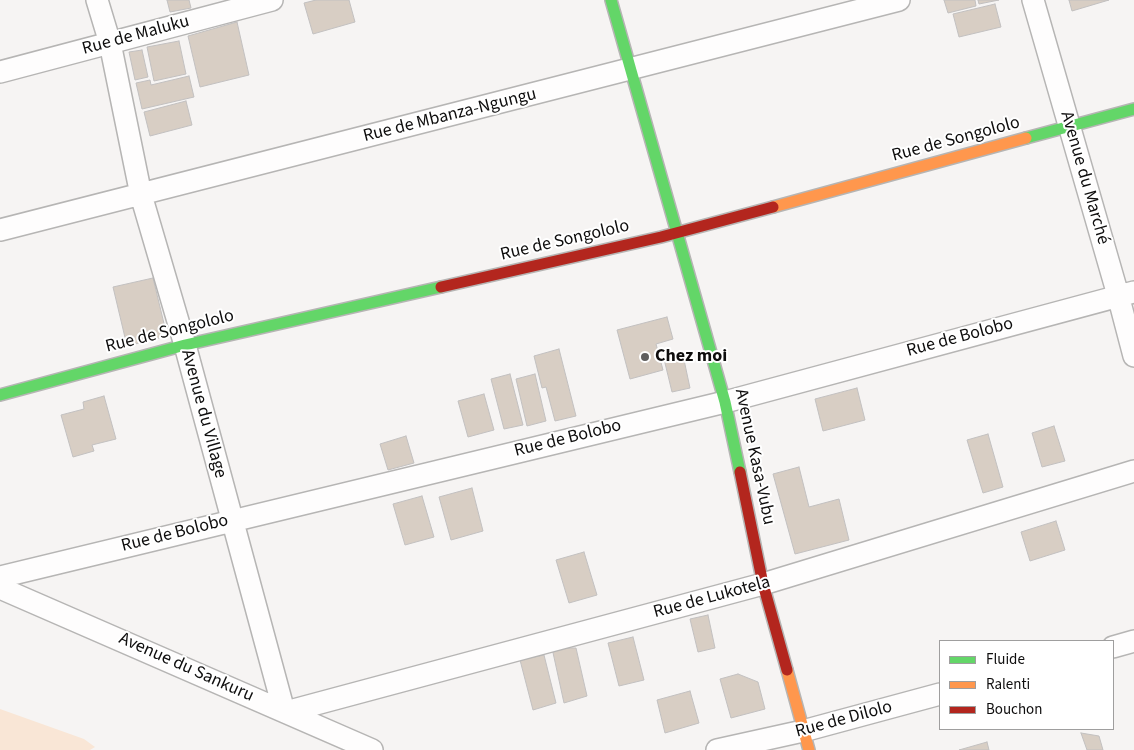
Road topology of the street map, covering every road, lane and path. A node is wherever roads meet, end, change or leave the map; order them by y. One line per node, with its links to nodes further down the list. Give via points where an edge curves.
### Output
1 (97, 0): 6 (street, Avenue du Village)
2 (272, 0): 6 (street, Rue de Maluku)
3 (612, 0): 7 (street, Avenue Kasa-Vubu)
4 (899, 0): 7 (street, Rue de Mbanza-Ngungu)
5 (1033, 0): 10 (street, Avenue du Marché)
6 (110, 43): 8 (street, Rue de Maluku); 11 (street, Avenue du Village)
7 (630, 70): 11 (street, Rue de Mbanza-Ngungu); 13 (street, Avenue Kasa-Vubu)
8 (0, 72)
9 (1134, 109): 10 (street, Rue de Songololo)
10 (1069, 128): 13 (street, Rue de Songololo); 14 (street, Avenue du Marché)
11 (141, 195): 12 (street, Rue de Mbanza-Ngungu); 15 (street, Avenue du Village)
12 (0, 230)
13 (677, 232): 15 (street, Rue de Songololo); 18 (street, Avenue Kasa-Vubu)
14 (1126, 293): 16 (street, Avenue du Marché); 18 (street, Rue de Bolobo)
15 (185, 345): 17 (street, Rue de Songololo); 20 (street, Avenue du Village)
16 (1134, 356)
17 (0, 395)
18 (725, 402): 20 (street, Rue de Bolobo); 22 (street, Avenue Kasa-Vubu)
19 (1134, 471): 22 (street, Rue de Lukotela)
20 (232, 520): 21 (street, Rue de Bolobo); 27 (street, Avenue du Village)
21 (0, 577)
22 (763, 584): 27 (street, Rue de Lukotela); 28 (street, Avenue Kasa-Vubu)
23 (0, 588): 27 (street, Avenue du Sankuru)
24 (1134, 641): 25 (street)
25 (1114, 647)
26 (939, 694): 28 (street, Rue de Dilolo)
27 (285, 712): 29 (street, Avenue du Sankuru)
28 (806, 741): 30 (street, Rue de Dilolo)
29 (372, 750)
30 (717, 750)

